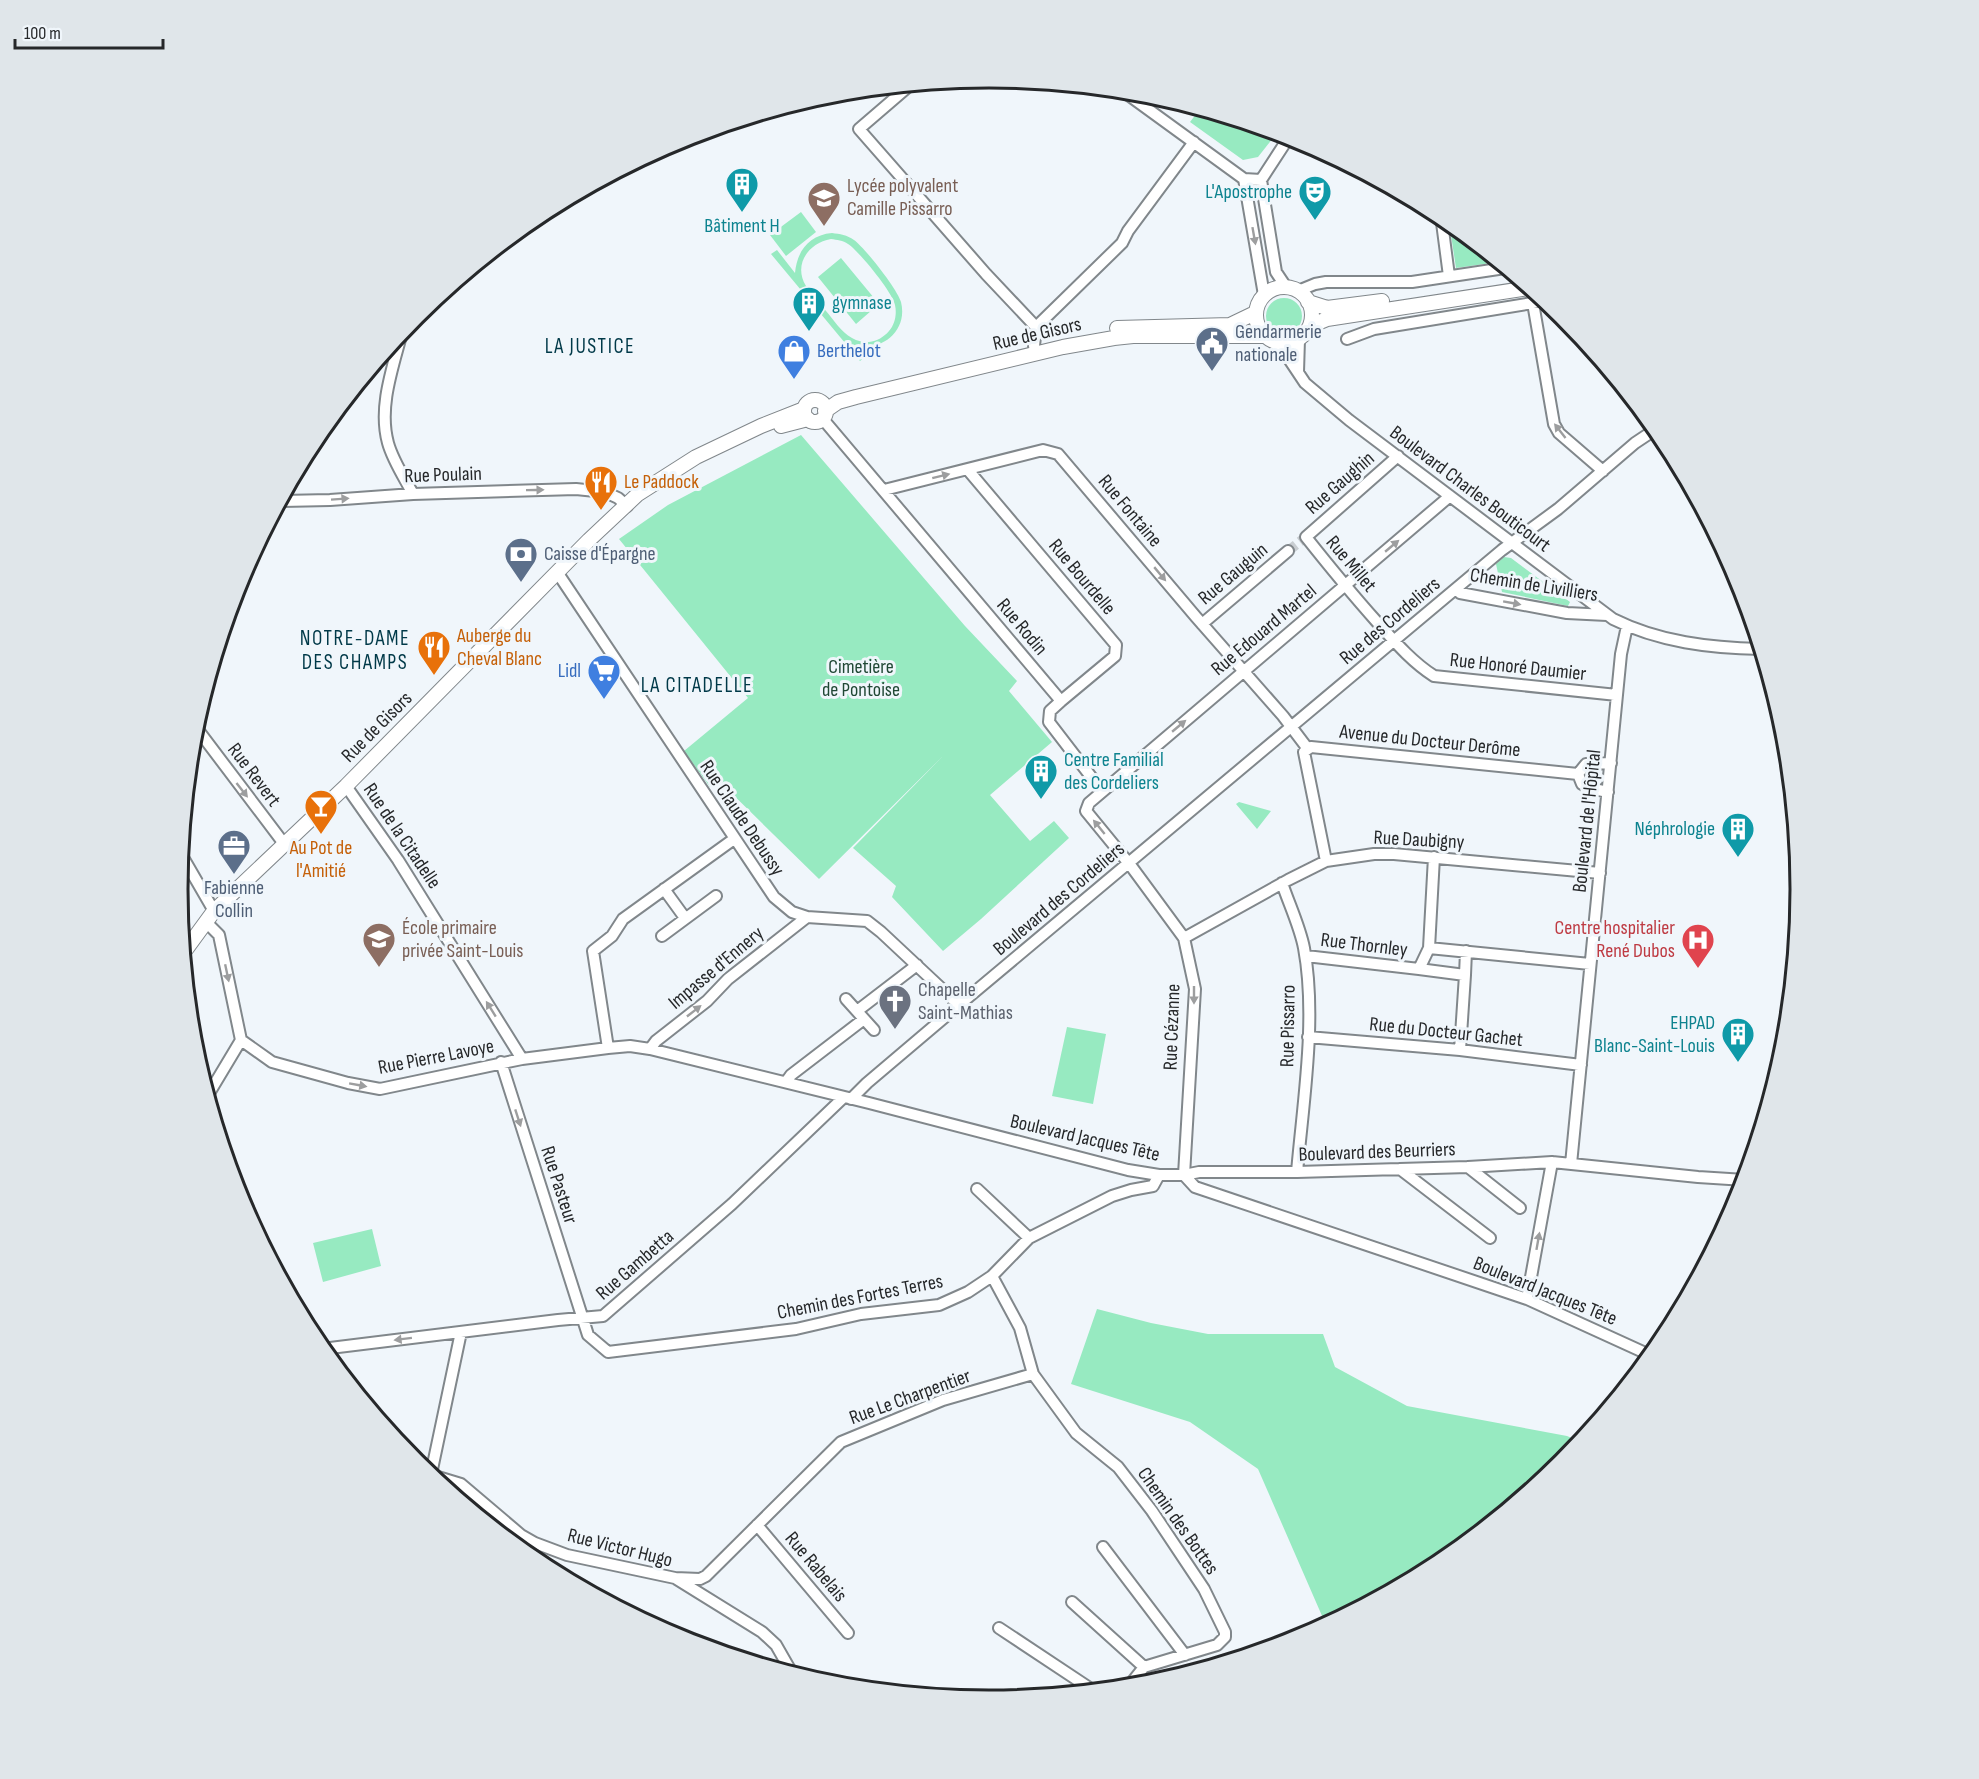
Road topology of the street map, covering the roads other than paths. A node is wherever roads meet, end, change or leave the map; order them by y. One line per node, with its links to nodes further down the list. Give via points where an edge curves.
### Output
1 (900, 94): 18 (street, via 859,129)
2 (1141, 103): 3 (street)
3 (1194, 142): 5 (street); 18 (street, via 1122,243)
4 (1284, 144): 6 (street)
5 (1244, 179): 6 (street); 13 (street, one-way to 13)
6 (1261, 180): 12 (street, via 1276,273)
7 (1443, 229): 9 (street)
8 (1496, 269): 9 (street)
9 (1449, 276): 12 (street, via 1412,282 1326,282)
10 (1511, 281): 12 (main road, via 1338,308 1327,308)
11 (1520, 289): 16 (main road)
12 (1298, 293): 13 (main road, via 1278,288); 17 (main road, via 1312,314)
13 (1264, 295): 15 (main road)
14 (1533, 303): 19 (street); 31 (street, one-way to 14, via 1559,434 1554,424)
15 (1256, 313): 20 (main road, via 1256,321); 23 (main road, Rue de Gisors, via 1230,325 1112,328)
16 (1365, 313): 17 (main road); 19 (street)
17 (1310, 326): 21 (main road)
18 (1036, 327): 23 (street)
19 (1374, 329): 22 (street)
20 (1269, 339): 21 (main road, via 1282,344); 25 (street, Boulevard Charles Bouticourt); 26 (main road, Rue de Gisors, via 1133,336 1090,342)
21 (1299, 339): 25 (street)
22 (1347, 339)
23 (1034, 345): 26 (main road, Rue de Gisors, via 861,387)
24 (398, 349): 33 (street, via 387,396 386,435)
25 (1298, 372): 29 (street, Boulevard Charles Bouticourt, via 1305,383)
26 (824, 408): 27 (main road, via 815,421); 27 (main road, via 816,400 810,401); 32 (street, Rue Rodin)
27 (806, 414): 36 (main road, Rue de Gisors, via 700,464)
28 (1649, 434): 31 (street, Rue des Cordeliers)
29 (1398, 456): 34 (street, Boulevard Charles Bouticourt); 37 (street, Rue Gaughin)
30 (968, 470): 32 (street, Rue Fontaine, one-way to 30); 44 (street, Rue Fontaine, one-way to 44, via 1043,450 1058,454); 50 (street, Rue Bourdelle, via 1116,645 1115,656)
31 (1603, 471): 38 (street, Rue des Cordeliers)
32 (884, 490): 50 (street, Rue Rodin)
33 (412, 494): 35 (street, Rue Poulain, one-way to 33); 36 (street, Rue Poulain, one-way to 36, via 576,489 605,492)
34 (1450, 496): 38 (street, Boulevard Charles Bouticourt); 41 (street, Rue Edouard Martel, one-way to 34)
35 (290, 501)
36 (627, 506): 40 (main road, Rue de Gisors)
37 (1305, 537): 41 (street, Rue Millet)
38 (1511, 543): 42 (street, Rue des Cordeliers); 43 (street, Boulevard Charles Bouticourt)
39 (1288, 551): 44 (street, Rue Gauguin)
40 (557, 572): 56 (main road, Rue de Gisors); 59 (street, Rue Claude Debussy)
41 (1345, 586): 46 (street, Rue Millet); 48 (street, Rue Edouard Martel)
42 (1456, 590): 43 (street, Chemin de Livilliers, one-way to 43, via 1567,613); 46 (street, Rue des Cordeliers)
43 (1607, 615): 45 (street, Boulevard Charles Bouticourt)
44 (1202, 624): 48 (street, Rue Fontaine)
45 (1627, 626): 47 (street, Boulevard Charles Bouticourt, via 1690,644); 49 (street, Boulevard de l'Hôpital)
46 (1393, 640): 49 (street, Rue Honoré Daumier, via 1434,676); 51 (street, Rue des Cordeliers)
47 (1753, 649)
48 (1244, 671): 51 (street, Rue Fontaine); 57 (street, Rue Edouard Martel, one-way to 48)
49 (1617, 695): 54 (street, Boulevard de l'Hôpital)
50 (1061, 701): 57 (street, via 1050,711 1048,722)
51 (1291, 727): 53 (street); 63 (street, Boulevard des Cordeliers)
52 (203, 737): 60 (street, Rue Revert, one-way to 60)
53 (1308, 749): 55 (street, Avenue du Docteur Derôme); 62 (street, via 1304,752)
54 (1611, 763): 55 (street, Avenue du Docteur Derôme, via 1586,764); 58 (street, Boulevard de l'Hôpital)
55 (1578, 774): 58 (street, via 1582,784)
56 (346, 786): 60 (main road, Rue de Gisors); 91 (street, Rue de la Citadelle, one-way to 56, via 398,861)
57 (1102, 791): 63 (street, one-way to 57, via 1086,811)
58 (1608, 792): 65 (street, Boulevard de l'Hôpital)
59 (734, 839): 67 (street); 70 (street, Rue Claude Debussy, via 774,897 792,912)
60 (285, 845): 69 (main road, Rue de Gisors)
61 (1434, 857): 62 (street, Rue Daubigny, via 1374,854); 65 (street, Rue Daubigny); 75 (street, Rue Thornley)
62 (1326, 861): 66 (street, Rue Daubigny)
63 (1129, 864): 73 (street, Rue Cézanne); 83 (street, Boulevard des Cordeliers)
64 (189, 869): 69 (street)
65 (1600, 873): 78 (street, Boulevard de l'Hôpital)
66 (1282, 883): 73 (street, Rue Daubigny); 77 (street, Rue Pissarro)
67 (664, 889): 71 (street); 88 (street, via 623,919 612,936 593,951)
68 (716, 896): 71 (street)
69 (210, 916): 74 (main road, Rue de Gisors); 87 (street, one-way to 87, via 219,934)
70 (807, 917): 79 (street, Rue Claude Debussy, via 867,921); 89 (street, Impasse d'Ennery, one-way to 70)
71 (685, 918): 72 (street)
72 (662, 936)
73 (1184, 938): 103 (street, Rue Cézanne, one-way to 103, via 1195,989)
74 (190, 943)
75 (1429, 948): 76 (street, Rue Thornley); 80 (street, Rue Thornley)
76 (1466, 951): 78 (street, Rue Thornley); 81 (street)
77 (1306, 956): 80 (street, Rue Thornley); 86 (street, Rue Pissarro)
78 (1590, 964): 93 (street, Boulevard de l'Hôpital)
79 (917, 965): 83 (street, Rue Claude Debussy); 84 (street)
80 (1419, 969): 81 (street, Rue Thornley)
81 (1465, 975): 90 (street)
82 (846, 999): 84 (street)
83 (959, 1005): 96 (street, Boulevard des Cordeliers)
84 (860, 1015): 85 (street); 94 (street)
85 (874, 1030)
86 (1308, 1036): 90 (street, Rue du Docteur Gachet); 101 (street, Rue Pissarro)
87 (241, 1040): 92 (street, Rue Pierre Lavoye, one-way to 92, via 272,1062 380,1089); 95 (street)
88 (608, 1048): 89 (street, Boulevard Jacques Tête); 91 (street, Boulevard Jacques Tête)
89 (650, 1049): 94 (street, Boulevard Jacques Tête)
90 (1460, 1050): 93 (street, Rue du Docteur Gachet)
91 (522, 1059): 92 (street, Rue Pierre Lavoye)
92 (501, 1062): 111 (street, Rue Pasteur, one-way to 111)
93 (1581, 1065): 98 (street, Boulevard de l'Hôpital)
94 (786, 1082): 96 (street, Boulevard Jacques Tête)
95 (213, 1086)
96 (847, 1098): 102 (street, Boulevard Jacques Tête); 111 (street, Rue Gambetta, via 614,1308 603,1316)
97 (1552, 1162): 98 (street, Boulevard des Beurriers); 99 (street, Boulevard des Beurriers); 110 (street, one-way to 97)
98 (1571, 1164): 104 (street, Boulevard des Beurriers)
99 (1468, 1167): 100 (street, Boulevard des Beurriers); 106 (street)
100 (1400, 1169): 101 (street, Boulevard des Beurriers); 108 (street)
101 (1298, 1172): 103 (street, Boulevard des Beurriers)
102 (1159, 1175): 103 (street, Boulevard Jacques Tête); 107 (street, Chemin des Fortes Terres, via 1152,1186 1112,1196)
103 (1184, 1175): 110 (street, Boulevard Jacques Tête, via 1195,1187)
104 (1736, 1180)
105 (977, 1189): 107 (street)
106 (1520, 1208)
107 (1029, 1238): 109 (street, Chemin des Fortes Terres)
108 (1490, 1238)
109 (992, 1276): 111 (street, Chemin des Fortes Terres, via 939,1305 861,1314 796,1329 608,1352 588,1335); 115 (street, via 1020,1328)
110 (1527, 1299): 114 (street, Boulevard Jacques Tête)
111 (582, 1318): 112 (street, Rue Gambetta)
112 (461, 1332): 113 (street, Rue Gambetta, one-way to 113); 116 (street)
113 (332, 1348)
114 (1643, 1352)
115 (1034, 1374): 118 (street, Rue Le Charpentier, via 943,1400 841,1442); 124 (street, Chemin des Bottes, via 1076,1434 1118,1467 1204,1589 1225,1637 1217,1645)
116 (431, 1464)
117 (448, 1480): 120 (street, Rue Victor Hugo, via 461,1484 535,1543 567,1555)
118 (757, 1525): 120 (street, Rue Le Charpentier, via 703,1579); 123 (street, Rue Rabelais)
119 (1103, 1547): 124 (street)
120 (675, 1578): 125 (street, Rue Victor Hugo, via 762,1632 776,1645)
121 (1072, 1602): 126 (street)
122 (999, 1628): 128 (street)
123 (848, 1633)
124 (1185, 1655): 126 (street, Chemin des Bottes)
125 (787, 1664)
126 (1144, 1667): 127 (street)
127 (1136, 1677)
128 (1085, 1685)

